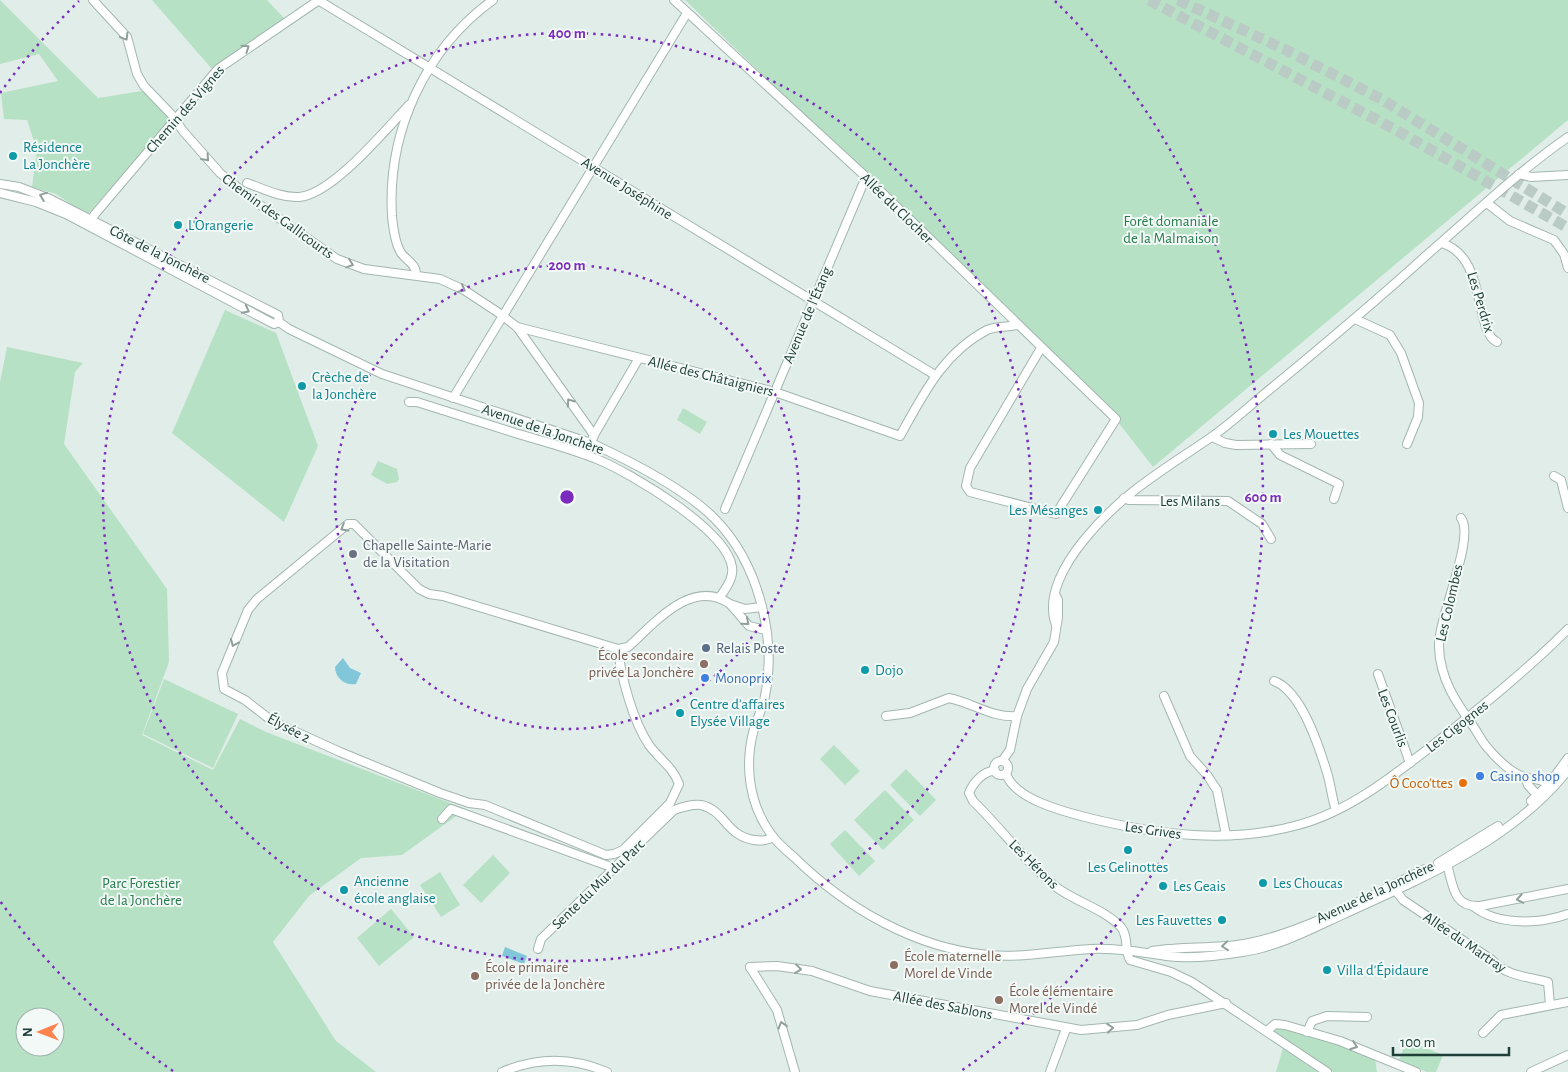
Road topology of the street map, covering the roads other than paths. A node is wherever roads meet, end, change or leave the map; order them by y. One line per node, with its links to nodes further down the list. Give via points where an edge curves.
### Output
1 (93, 0): 8 (street, Chemin des Gallicourts, one-way to 8, via 127,37 137,74 144,86)
2 (319, 0): 6 (street, Avenue Joséphine); 8 (street, Chemin des Vignes, one-way to 2, via 218,69)
3 (493, 0): 6 (street, via 464,23)
4 (674, 0): 5 (street, Allée du Clocher)
5 (687, 13): 12 (street); 15 (street, Allée du Clocher)
6 (429, 68): 7 (street); 12 (street, Avenue Joséphine)
7 (410, 104): 9 (street); 10 (street)
8 (176, 120): 20 (street, Chemin des Vignes); 23 (street, Chemin des Gallicourts, one-way to 23, via 220,174 337,259 364,269)
9 (394, 121): 10 (street); 17 (street, via 351,167 302,197 285,197)
10 (404, 126): 23 (street, via 394,172 392,216 395,238 401,252 416,269)
11 (1568, 137): 13 (street)
12 (594, 167): 26 (street, Avenue Joséphine); 27 (street)
13 (1519, 174): 14 (street, via 1531,177); 19 (street)
14 (1568, 175)
15 (866, 177): 26 (street, Avenue de l'Étang); 30 (street, Allée du Clocher)
16 (0, 184): 20 (street, Côte de la Jonchère, one-way to 16, via 43,196)
17 (248, 184)
18 (0, 193): 20 (street, Côte de la Jonchère)
19 (1487, 202): 21 (street); 22 (street, via 1510,221 1554,240 1564,254)
20 (90, 222): 24 (street, Côte de la Jonchère); 25 (street, Côte de la Jonchère)
21 (1441, 243): 28 (street); 32 (street, Les Perdrix, via 1470,266 1485,321)
22 (1568, 268)
23 (416, 274): 27 (street, Chemin des Gallicourts, one-way to 27, via 440,279 464,290)
24 (227, 289): 29 (street, Avenue de la Jonchère, via 278,315)
25 (213, 292): 29 (street, Avenue de la Jonchère, one-way to 29, via 274,324)
26 (813, 302): 35 (street, Avenue Joséphine); 36 (street, Avenue de l'Étang)
27 (503, 317): 31 (street, Chemin des Gallicourts); 37 (street)
28 (1355, 319): 39 (street); 43 (street, via 1390,335 1401,353 1419,403 1418,417)
29 (279, 322): 37 (street, Avenue de la Jonchère, via 328,350 382,374)
30 (1018, 325): 33 (street, Allée du Clocher); 35 (street, via 988,329 957,352)
31 (518, 327): 34 (street, Allée des Châtaigniers); 40 (street, Chemin des Gallicourts, one-way to 31)
32 (1496, 342)
33 (1041, 348): 33 (street, Allée du Clocher, via 1116,419 1056,514 970,492 966,486 970,468)
34 (639, 358): 36 (street, Allée des Châtaigniers); 40 (street)
35 (935, 375): 36 (street, Allée des Châtaigniers, via 900,436)
36 (775, 392): 48 (street, Avenue de l'Étang)
37 (453, 398): 40 (street, Avenue de la Jonchère)
38 (409, 402): 51 (street, via 600,460 678,505 705,527 732,566 731,578)
39 (1212, 437): 41 (street, via 1225,443); 45 (street)
40 (593, 439): 53 (street, Avenue de la Jonchère, via 713,516 744,560)
41 (1271, 444): 42 (street); 46 (street, via 1280,455 1339,484)
42 (1311, 444)
43 (1407, 444)
44 (1554, 476): 47 (street, via 1561,480)
45 (1124, 498): 50 (street, Les Milans, via 1228,501 1262,524); 61 (street, via 1084,540 1057,583 1054,642 1033,676)
46 (1334, 499)
47 (1568, 508)
48 (725, 509)
49 (1461, 518): 62 (street, Les Colombes, via 1466,526 1463,544 1451,599 1439,633 1438,649 1447,686)
50 (1271, 539)
51 (719, 598): 52 (street); 56 (street, via 688,600 674,605 628,646)
52 (730, 604): 53 (street, via 745,609); 55 (street, one-way to 55, via 749,626)
53 (762, 607): 55 (street, Avenue de la Jonchère)
54 (1568, 629): 62 (street, Les Cigognes)
55 (766, 630): 76 (street, Avenue de la Jonchère, via 768,676 765,699 752,736 749,764 753,796)
56 (618, 649): 56 (street, Élysée 2, one-way to 56, via 419,589 354,524 348,524 257,599 248,610 222,672 224,689 272,721 440,793 484,805 606,854 614,854 623,850 670,802 679,784 674,771 649,745 639,726)
57 (1378, 674): 65 (street, Les Courlis)
58 (1274, 681): 72 (street, via 1292,693 1304,712 1325,765)
59 (1164, 696): 75 (street, via 1190,756 1217,790)
60 (886, 716): 61 (street, via 910,713 949,698 989,713)
61 (1017, 716): 64 (street, via 1010,750)
62 (1467, 718): 65 (street, Les Cigognes); 69 (street, Les Colombes, via 1496,758)
63 (1568, 758): 70 (street, Avenue de la Jonchère)
64 (1002, 761): 67 (street, via 995,764); 68 (street, via 1008,766)
65 (1410, 763): 72 (street, Les Cigognes)
66 (1568, 770): 70 (street, Avenue de la Jonchère)
67 (994, 771): 68 (street, via 998,775); 84 (street, Les Hérons, via 986,772 972,787 969,793 974,802 1054,886 1106,915 1121,928)
68 (1006, 773): 75 (street, Les Grives, via 1010,784 1020,793 1079,816 1177,835)
69 (1525, 777): 70 (street, Les Colombes, via 1534,777); 71 (street, Les Colombes)
70 (1551, 786): 71 (street, Avenue de la Jonchère)
71 (1539, 797): 77 (street, Avenue de la Jonchère, via 1490,838)
72 (1336, 810): 74 (street, Les Cigognes)
73 (442, 820): 78 (street, via 452,809)
74 (1314, 820): 75 (street, Les Grives, via 1252,834)
75 (1226, 835)
76 (773, 837): 78 (street, Sente du Mur du Parc, via 765,841 747,839 735,834 711,809 687,806 674,810); 84 (street, Avenue de la Jonchère, via 809,872 849,902 926,942 1007,956 1094,949)
77 (1445, 862): 79 (street, Avenue de la Jonchère); 81 (street, via 1460,903)
78 (614, 868): 83 (street, Sente du Mur du Parc, via 541,939)
79 (1393, 888): 84 (street, Avenue de la Jonchère, via 1307,932 1244,952 1167,956); 87 (street, Allée du Martray, via 1403,900 1498,967 1512,974 1548,982)
80 (1568, 889): 81 (street, one-way to 81)
81 (1473, 906): 82 (street, via 1496,919 1549,919)
82 (1568, 914)
83 (538, 949)
84 (1128, 950): 86 (street, via 1128,958 1132,961 1171,972)
85 (1568, 1002): 87 (street)
86 (1226, 1003): 89 (street, Allée des Sablons, one-way to 86, via 1096,1030 1137,1025); 90 (street)
87 (1550, 1005): 92 (street, via 1502,1015)
88 (1367, 1017): 91 (street, via 1327,1016 1312,1021)
89 (1066, 1029): 96 (street, Allée des Sablons, one-way to 89, via 777,1010 750,967 777,966 812,971 870,991); 97 (street)
90 (1267, 1031): 91 (street, via 1279,1024); 98 (street)
91 (1307, 1032): 99 (street, one-way to 99, via 1340,1041)
92 (1483, 1033)
93 (1568, 1055): 100 (street)
94 (502, 1072): 95 (street, via 526,1064 564,1060)
95 (607, 1072)
96 (795, 1072)
97 (1050, 1072)
98 (1327, 1072)
99 (1416, 1072)
100 (1530, 1072)

